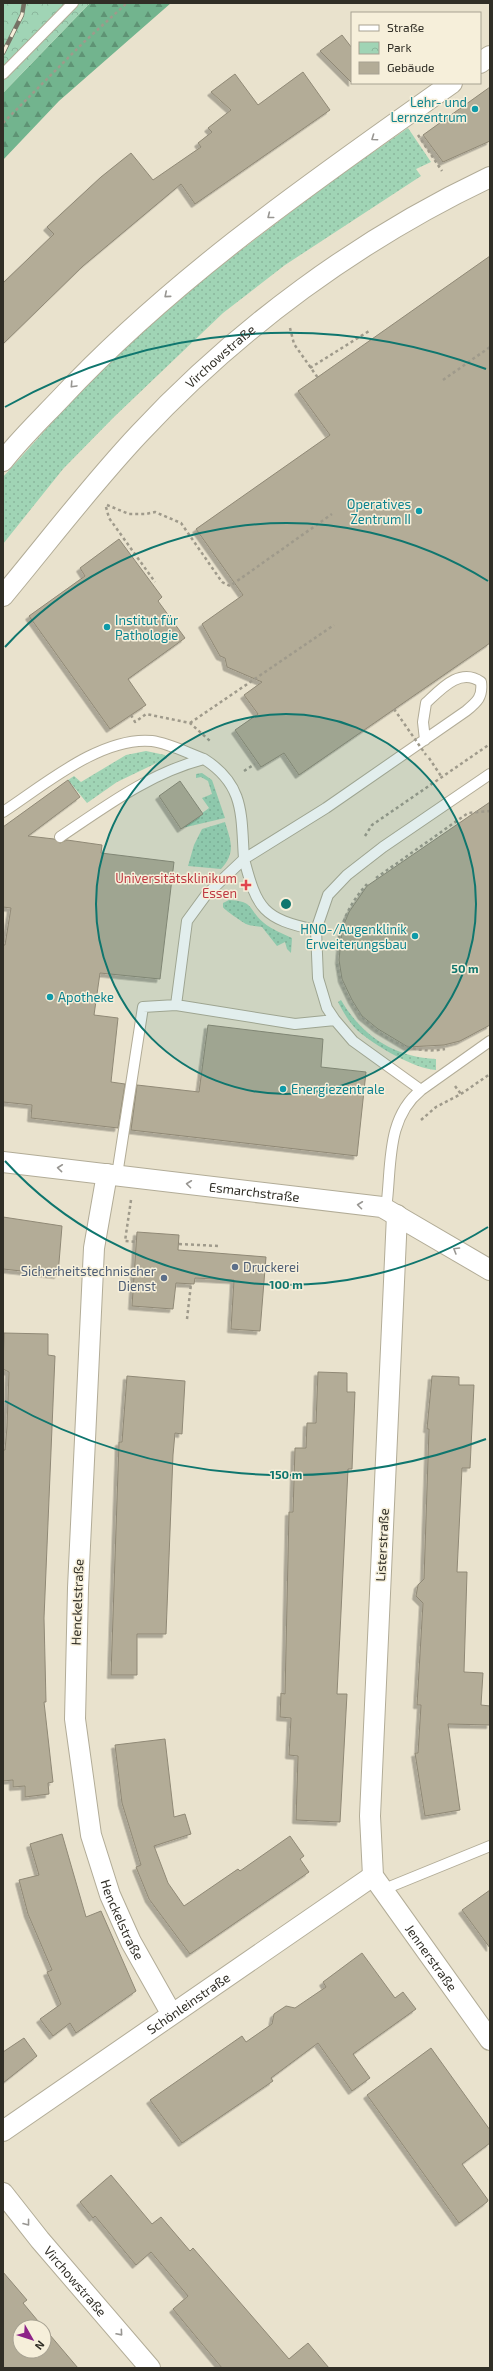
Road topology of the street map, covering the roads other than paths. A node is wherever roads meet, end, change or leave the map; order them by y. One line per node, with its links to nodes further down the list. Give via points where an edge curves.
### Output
1 (73, 3): 4 (lane)
2 (490, 56): 3 (street)
3 (481, 62)
4 (3, 74)
5 (451, 84): 7 (street, one-way to 7, via 330,169 167,295 84,373)
6 (490, 177): 8 (street, Virchowstraße, via 445,198 380,236 320,277 233,343 135,438)
7 (3, 461)
8 (3, 596)
9 (425, 740): 9 (lane, via 478,701 482,691 480,682 468,675 460,676 426,703 423,722); 14 (lane, via 326,808)
10 (204, 759): 12 (lane, via 152,741 120,743 94,754); 13 (lane, via 177,766 128,791); 14 (lane, via 220,769 234,788 240,808)
11 (490, 774): 15 (lane, via 383,847 347,875 328,896)
12 (3, 812)
13 (60, 837)
14 (244, 859): 15 (lane, via 253,893 265,911 297,926); 16 (lane, via 206,895 187,921)
15 (316, 930): 17 (lane, via 318,978 327,1008)
16 (176, 1005): 17 (lane, via 295,1024); 21 (lane, via 143,1007)
17 (335, 1020): 19 (lane, via 353,1041)
18 (490, 1041): 19 (lane)
19 (421, 1090): 22 (lane, via 408,1100 396,1122)
20 (3, 1162): 21 (street, Esmarchstraße, one-way to 20)
21 (112, 1175): 22 (street, Esmarchstraße, one-way to 21); 26 (street, Henckelstraße, via 94,1248 78,1588 75,1719 91,1835 110,1895 131,1942)
22 (392, 1212): 23 (street, Esmarchstraße, one-way to 22); 25 (street, Listerstraße, via 370,1816)
23 (490, 1270)
24 (490, 1846): 25 (lane)
25 (377, 1883): 26 (street, Schönleinstraße); 27 (street, Jennerstraße)
26 (171, 2013): 28 (street, Schönleinstraße)
27 (490, 2040)
28 (3, 2131)
29 (3, 2193): 30 (street, Virchowstraße, one-way to 30)
30 (150, 2368)

